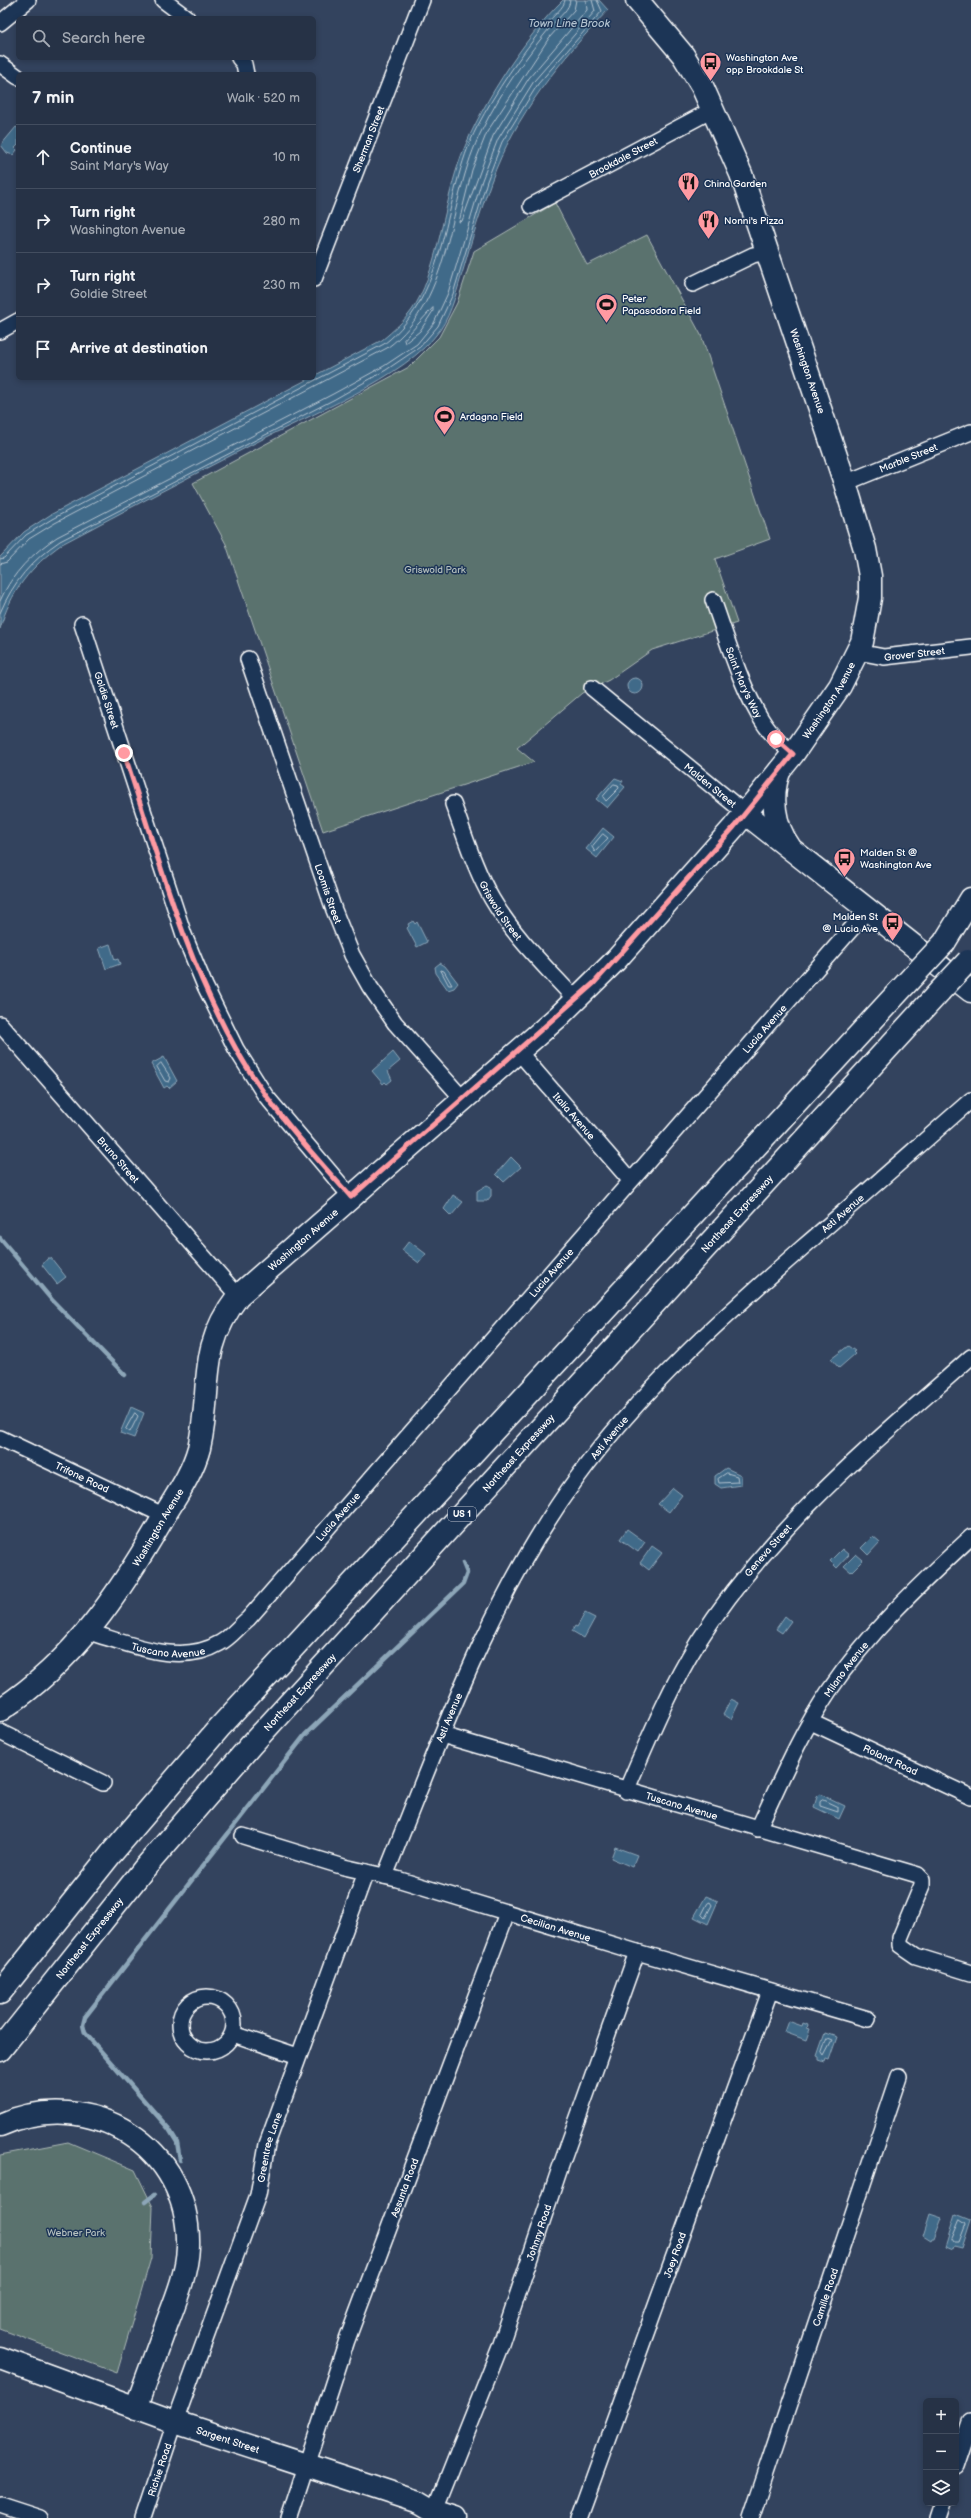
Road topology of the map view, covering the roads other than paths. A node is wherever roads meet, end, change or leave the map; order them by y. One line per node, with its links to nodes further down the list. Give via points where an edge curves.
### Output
1 (28, 0): 6 (street)
2 (163, 0): 5 (street)
3 (422, 0): 11 (street, Sherman Street)
4 (638, 0): 9 (main road, Washington Avenue, via 683,55)
5 (184, 16)
6 (0, 23)
7 (0, 64): 8 (street)
8 (16, 76)
9 (714, 109): 10 (street, Brookdale Street); 12 (main road, Washington Avenue, via 741,174)
10 (531, 206)
11 (318, 252): 13 (street, Sherman Street)
12 (767, 252): 14 (street, via 753,255); 18 (main road, Washington Avenue)
13 (316, 266)
14 (693, 284)
15 (16, 322): 16 (street)
16 (0, 331)
17 (971, 432): 18 (street, Marble Street)
18 (845, 483): 22 (main road, Washington Avenue, via 857,519 870,576 868,617)
19 (713, 600): 25 (street, Saint Mary's Way, via 761,718)
20 (82, 624): 41 (street, Goldie Street, via 184,935 205,986 236,1049 265,1095)
21 (971, 647): 22 (street, Grover Street, via 884,657)
22 (858, 652): 25 (main road, Washington Avenue, via 840,686)
23 (248, 659): 38 (street, Loomis Street, via 334,910 352,954 395,1024)
24 (592, 688): 27 (street, Malden Street)
25 (787, 762): 27 (main road, Washington Avenue); 28 (main road, via 774,792 776,812 783,834)
26 (453, 804): 35 (street, Griswold Street, via 477,869 492,899 523,942)
27 (746, 813): 28 (main road, Malden Street); 35 (main road, Washington Avenue, via 627,948)
28 (792, 850): 31 (main road, Malden Street)
29 (971, 899): 32 (main road)
30 (971, 914): 32 (main road)
31 (864, 915): 34 (main road, Malden Street); 40 (street, Lucia Avenue)
32 (944, 943): 64 (main road, bridge, via 230,1717 111,1854)
33 (970, 960): 67 (main road, Northeast Expressway / US 1, bridge, via 240,1757 142,1870)
34 (971, 991)
35 (576, 1000): 37 (main road, Washington Avenue)
36 (0, 1024): 42 (street, Bruno Street)
37 (518, 1051): 38 (main road, Washington Avenue); 40 (street, Italia Avenue)
38 (462, 1098): 41 (main road, Washington Avenue)
39 (971, 1100): 52 (street, Asti Avenue, via 718,1322 667,1371 616,1428 566,1493 528,1555 482,1643)
40 (630, 1180): 47 (street, Lucia Avenue)
41 (351, 1197): 42 (main road, Washington Avenue)
42 (238, 1296): 45 (main road, Washington Avenue, via 222,1319 213,1339 198,1450 180,1491)
43 (971, 1357): 54 (street, Geneva Street, via 824,1488 746,1574 698,1642 680,1674)
44 (0, 1438): 45 (street, Trifone Road)
45 (165, 1516): 48 (main road, Washington Avenue, via 128,1579)
46 (971, 1537): 50 (street, Milano Avenue, via 870,1636 828,1692)
47 (241, 1625): 48 (street, Tuscano Avenue, via 221,1643 201,1653 177,1654 140,1648)
48 (89, 1632): 49 (main road, Washington Avenue, via 44,1676)
49 (0, 1710)
50 (811, 1722): 55 (street, Roland Road); 56 (street, Milano Avenue)
51 (0, 1732): 53 (street)
52 (442, 1735): 54 (street, Tuscano Avenue); 59 (street, Asti Avenue)
53 (103, 1783)
54 (626, 1791): 56 (street, Tuscano Avenue)
55 (971, 1797)
56 (758, 1829): 62 (street, Tuscano Avenue, via 916,1874 922,1878 922,1885 900,1938 900,1945 916,1956)
57 (243, 1836): 58 (street, Cecilian Avenue)
58 (366, 1872): 59 (street, Cecilian Avenue); 68 (street, Greentree Lane)
59 (385, 1876): 60 (street, Cecilian Avenue)
60 (506, 1913): 61 (street, Cecilian Avenue); 76 (street, Assunta Road, via 347,2340)
61 (637, 1952): 63 (street, Cecilian Avenue); 79 (street, Johnny Road, via 500,2347)
62 (971, 1974)
63 (770, 1991): 65 (street, Cecilian Avenue); 84 (street, Joey Road)
64 (0, 1994)
65 (868, 2019)
66 (233, 2034): 68 (street)
67 (0, 2050)
68 (298, 2056): 73 (street, Greentree Lane, via 267,2144 258,2195)
69 (899, 2076): 85 (street, Camille Road)
70 (0, 2125): 72 (main road, via 49,2112 80,2114 101,2119 126,2131 150,2150 161,2162 177,2189 187,2226 186,2263 174,2305)
71 (0, 2358): 72 (main road, Sargent Street)
72 (136, 2408): 73 (main road, Sargent Street)
73 (175, 2422): 76 (main road, Sargent Street); 81 (street, Richie Road)
74 (971, 2422): 75 (street)
75 (959, 2457)
76 (306, 2465): 79 (main road, Sargent Street, via 419,2502); 82 (street, Assunta Road)
77 (0, 2505): 80 (street)
78 (942, 2506): 86 (street)
79 (433, 2514): 83 (main road, Sargent Street)
80 (40, 2518)
81 (143, 2518)
82 (289, 2518)
83 (456, 2518)
84 (578, 2518)
85 (751, 2518)
86 (938, 2518)

